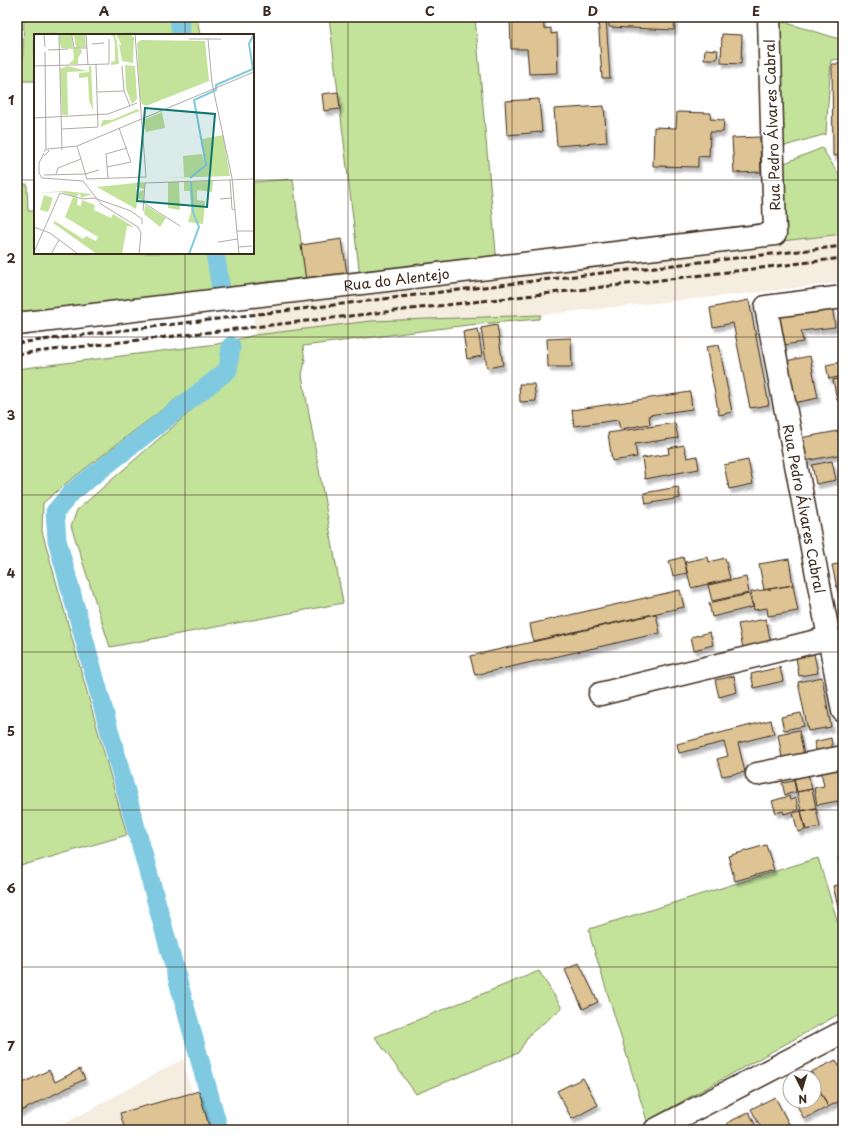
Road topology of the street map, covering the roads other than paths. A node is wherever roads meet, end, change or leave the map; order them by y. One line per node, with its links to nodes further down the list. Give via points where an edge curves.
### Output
1 (769, 17): 2 (street, Rua Pedro Álvares Cabral)
2 (775, 234): 4 (street, Rua do Alentejo)
3 (843, 297): 5 (street, Rua Pedro Álvares Cabral, via 766,307)
4 (17, 324)
5 (829, 638): 6 (street); 7 (street, Rua Pedro Álvares Cabral)
6 (600, 694)
7 (843, 711)
8 (843, 757): 9 (street)
9 (757, 774)
10 (843, 1032): 11 (street)
11 (655, 1130)

